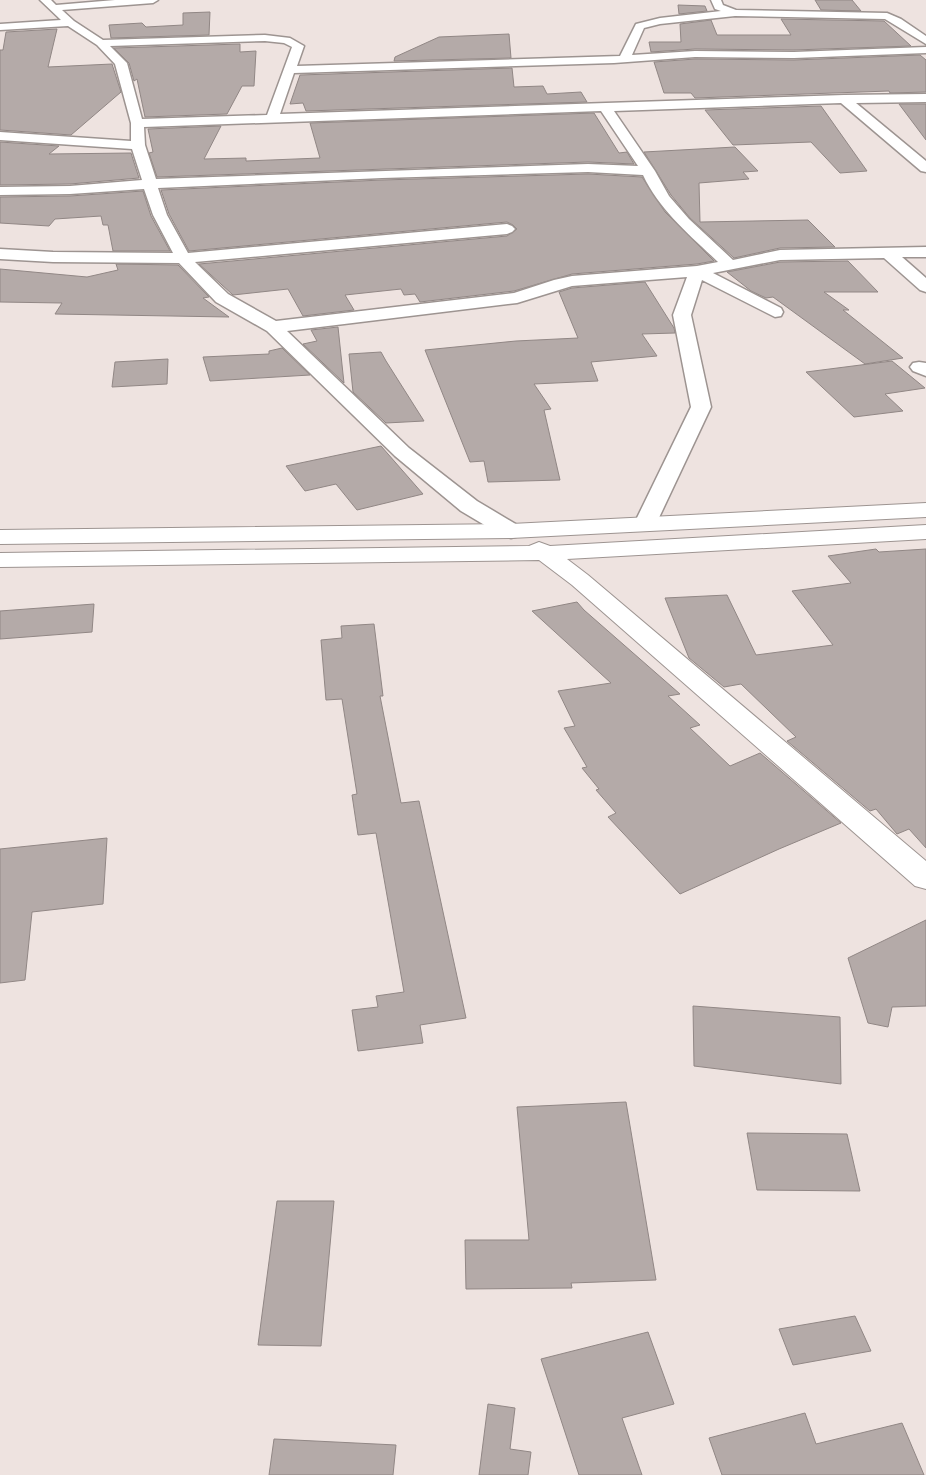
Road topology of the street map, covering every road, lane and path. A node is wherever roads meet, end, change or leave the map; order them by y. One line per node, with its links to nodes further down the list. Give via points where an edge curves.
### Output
1 (153, 0): 3 (street)
2 (716, 0): 4 (street, via 719,7)
3 (49, 4): 5 (street)
4 (736, 13): 8 (street, via 887,16 896,18); 12 (street, via 640,26)
5 (70, 22): 6 (street); 10 (street)
6 (0, 27)
7 (926, 30): 8 (street)
8 (913, 34): 9 (street)
9 (926, 41)
10 (101, 43): 13 (street, via 286,40 298,46); 18 (street, via 121,63)
11 (926, 50): 12 (street, via 794,55 695,54)
12 (624, 59): 13 (street)
13 (291, 70): 17 (street)
14 (926, 98): 15 (street)
15 (844, 99): 16 (street); 21 (street)
16 (605, 108): 17 (street); 22 (street)
17 (273, 117): 18 (street)
18 (137, 123): 20 (street)
19 (0, 136): 20 (street)
20 (138, 145): 23 (street)
21 (926, 168)
22 (648, 172): 23 (street, via 588,168); 30 (street, via 654,188 668,207)
23 (150, 184): 24 (street); 29 (street, via 160,215)
24 (0, 191)
25 (507, 229): 29 (street)
26 (926, 252): 27 (street)
27 (888, 253): 30 (street, via 780,255); 32 (street)
28 (0, 254): 29 (street)
29 (183, 258): 34 (street, via 222,298)
30 (730, 265): 31 (street)
31 (697, 271): 33 (street); 34 (street, via 572,281 517,298); 38 (street, via 682,315 700,407)
32 (926, 287)
33 (774, 312)
34 (273, 327): 39 (street, via 402,452 469,506)
35 (926, 366): 36 (street, via 918,367)
36 (926, 371)
37 (926, 510): 38 (street)
38 (645, 524): 39 (street)
39 (511, 531): 41 (street); 42 (street)
40 (926, 532): 42 (street)
41 (0, 537)
42 (547, 553): 43 (street); 44 (street)
43 (0, 560)
44 (926, 878)

